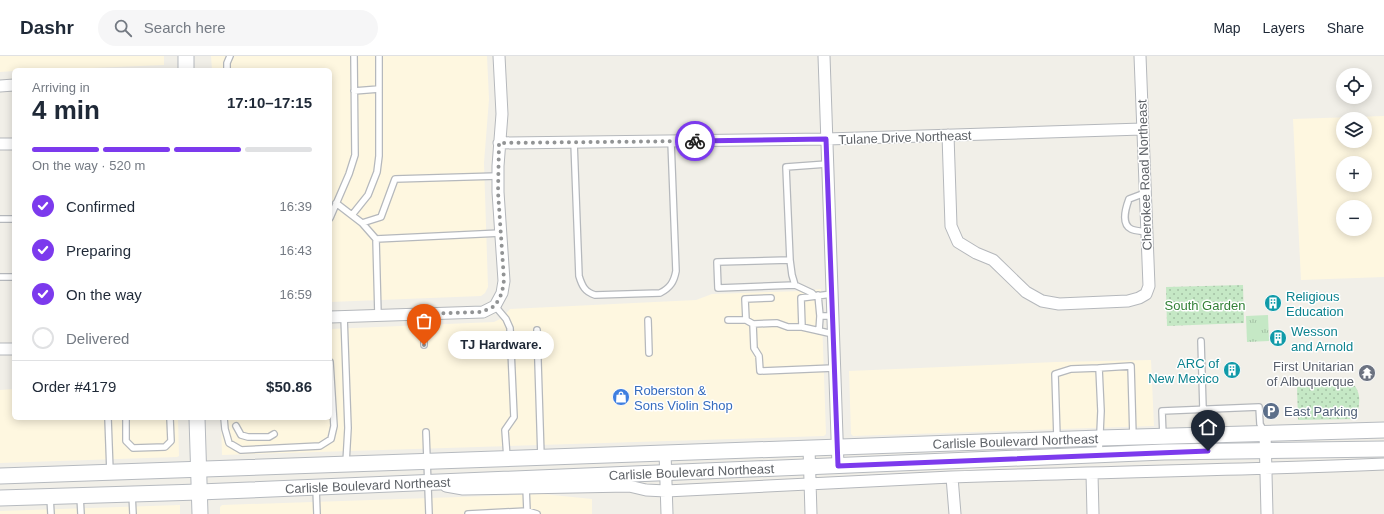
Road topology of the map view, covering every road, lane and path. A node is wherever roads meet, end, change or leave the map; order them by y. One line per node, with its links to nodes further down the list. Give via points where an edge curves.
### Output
1 (186, 56): 8 (main road)
2 (230, 56): 9 (lane)
3 (354, 56): 13 (lane)
4 (379, 56): 12 (lane)
5 (499, 56): 19 (street, via 502,114)
6 (824, 56): 16 (street)
7 (1140, 56): 14 (street, Cherokee Road Northeast)
8 (186, 68)
9 (227, 68)
10 (12, 85): 11 (street)
11 (0, 86)
12 (379, 89): 13 (lane); 27 (lane, via 377,172 368,195)
13 (354, 91): 25 (lane, via 355,155)
14 (1142, 129): 15 (street, Tulane Drive Northeast); 24 (street, Cherokee Road Northeast)
15 (948, 135): 16 (street, Tulane Drive Northeast); 31 (street, Cherokee Road Northeast, via 951,226 958,242 993,260 1026,292 1042,300 1059,304 1128,301 1146,294 1149,286)
16 (826, 139): 17 (street, Tulane Drive Northeast); 22 (street)
17 (671, 141): 18 (street, Tulane Drive Northeast); 18 (lane, via 676,271 672,284 660,293 595,295 586,291 579,276)
18 (574, 142): 19 (street, Tulane Drive Northeast)
19 (499, 143): 23 (street)
20 (0, 144): 21 (street)
21 (12, 144)
22 (827, 164): 34 (lane, via 786,167); 38 (street)
23 (498, 176): 30 (lane, via 395,179 381,217); 32 (street)
24 (1145, 193): 31 (street, Cherokee Road Northeast); 31 (lane, via 1129,199 1125,219 1131,230)
25 (336, 203): 26 (lane); 27 (lane)
26 (332, 213)
27 (352, 215): 30 (lane)
28 (0, 219): 29 (lane)
29 (12, 219)
30 (362, 223): 33 (lane)
31 (1147, 232)
32 (501, 233): 33 (lane); 41 (street, via 504,280 502,293)
33 (376, 239): 44 (lane)
34 (790, 260): 37 (lane); 37 (lane, via 717,262 718,288)
35 (12, 276): 36 (lane)
36 (0, 277)
37 (795, 285): 39 (lane)
38 (832, 294): 39 (lane); 46 (street)
39 (817, 296): 45 (lane); 52 (lane, via 801,298)
40 (771, 298): 50 (lane, via 746,299)
41 (495, 306): 42 (street, via 482,312); 72 (lane, via 510,328 514,417)
42 (424, 314): 44 (street); 57 (lane)
43 (344, 316): 44 (street); 47 (street); 90 (lane, via 348,428)
44 (378, 316)
45 (820, 316): 46 (lane); 54 (lane)
46 (832, 316): 55 (street)
47 (332, 317)
48 (648, 320): 60 (lane)
49 (728, 320): 50 (lane)
50 (746, 320): 51 (lane)
51 (753, 324): 52 (lane, via 777,323 788,328); 61 (lane, via 754,348 759,356 760,371)
52 (802, 327): 54 (lane)
53 (537, 330): 87 (lane)
54 (819, 331): 55 (lane)
55 (833, 334): 61 (street)
56 (1201, 340): 64 (lane)
57 (424, 345)
58 (0, 349): 59 (street)
59 (12, 349)
60 (649, 353)
61 (834, 368): 81 (street)
62 (1100, 368): 78 (lane, via 1131,366); 79 (lane); 80 (lane, via 1071,368 1055,374)
63 (332, 394): 69 (lane, via 334,426 331,439 320,446 241,450 230,443)
64 (1203, 409): 75 (lane, via 1259,406 1260,424); 77 (lane, via 1162,411)
65 (108, 420): 96 (lane)
66 (126, 420): 67 (lane, via 126,441 133,448 165,447 171,441)
67 (170, 420)
68 (197, 420): 95 (main road)
69 (224, 420)
70 (236, 426): 76 (lane, via 241,435 248,438 269,438)
71 (498, 430): 72 (lane)
72 (505, 430): 88 (lane)
73 (1384, 430): 75 (main road, Carlisle Boulevard Northeast)
74 (426, 432): 89 (lane)
75 (1265, 433): 77 (main road, Carlisle Boulevard Northeast); 84 (street)
76 (274, 434)
77 (1163, 436): 78 (main road, Carlisle Boulevard Northeast)
78 (1132, 437): 79 (main road, Carlisle Boulevard Northeast)
79 (1100, 438): 80 (main road, Carlisle Boulevard Northeast); 86 (lane)
80 (1057, 439): 81 (main road, Carlisle Boulevard Northeast)
81 (837, 447): 82 (main road, Carlisle Boulevard Northeast); 92 (street)
82 (809, 448): 85 (main road, Carlisle Boulevard Northeast); 93 (street)
83 (1384, 449): 84 (main road, Carlisle Boulevard Northeast)
84 (1266, 450): 86 (main road, Carlisle Boulevard Northeast); 94 (street)
85 (665, 452): 87 (main road, Carlisle Boulevard Northeast); 97 (street)
86 (1099, 455): 92 (main road, Carlisle Boulevard Northeast)
87 (541, 457): 88 (main road, Carlisle Boulevard Northeast)
88 (508, 458): 89 (main road, Carlisle Boulevard Northeast)
89 (427, 461): 90 (main road, Carlisle Boulevard Northeast); 101 (lane)
90 (346, 464): 95 (main road, Carlisle Boulevard Northeast)
91 (1384, 464): 94 (street)
92 (838, 466): 93 (main road, Carlisle Boulevard Northeast)
93 (809, 468): 97 (main road, Carlisle Boulevard Northeast); 103 (street)
94 (1266, 468): 98 (street); 125 (street)
95 (199, 469): 96 (main road, Carlisle Boulevard Northeast); 106 (main road)
96 (110, 472): 99 (main road, Carlisle Boulevard Northeast)
97 (665, 472): 102 (main road, Carlisle Boulevard Northeast); 105 (street)
98 (1092, 474): 100 (street); 124 (street)
99 (0, 476)
100 (952, 477): 103 (street); 123 (street)
101 (427, 482): 102 (main road, Carlisle Boulevard Northeast); 104 (main road, Carlisle Boulevard Northeast); 118 (lane)
102 (525, 483): 105 (street, via 629,486); 111 (lane)
103 (810, 483): 105 (street); 122 (street)
104 (316, 487): 106 (main road, Carlisle Boulevard Northeast); 117 (lane)
105 (666, 491): 121 (street)
106 (199, 492): 107 (main road, Carlisle Boulevard Northeast); 116 (main road)
107 (132, 494): 108 (main road, Carlisle Boulevard Northeast); 115 (lane)
108 (80, 496): 109 (main road, Carlisle Boulevard Northeast); 114 (lane)
109 (50, 497): 110 (main road, Carlisle Boulevard Northeast); 113 (lane)
110 (0, 498)
111 (528, 511): 112 (lane); 120 (lane)
112 (506, 513): 119 (lane)
113 (51, 514)
114 (81, 514)
115 (133, 514)
116 (200, 514)
117 (317, 514)
118 (429, 514)
119 (468, 514)
120 (536, 514)
121 (667, 514)
122 (811, 514)
123 (955, 514)
124 (1093, 514)
125 (1267, 514)

